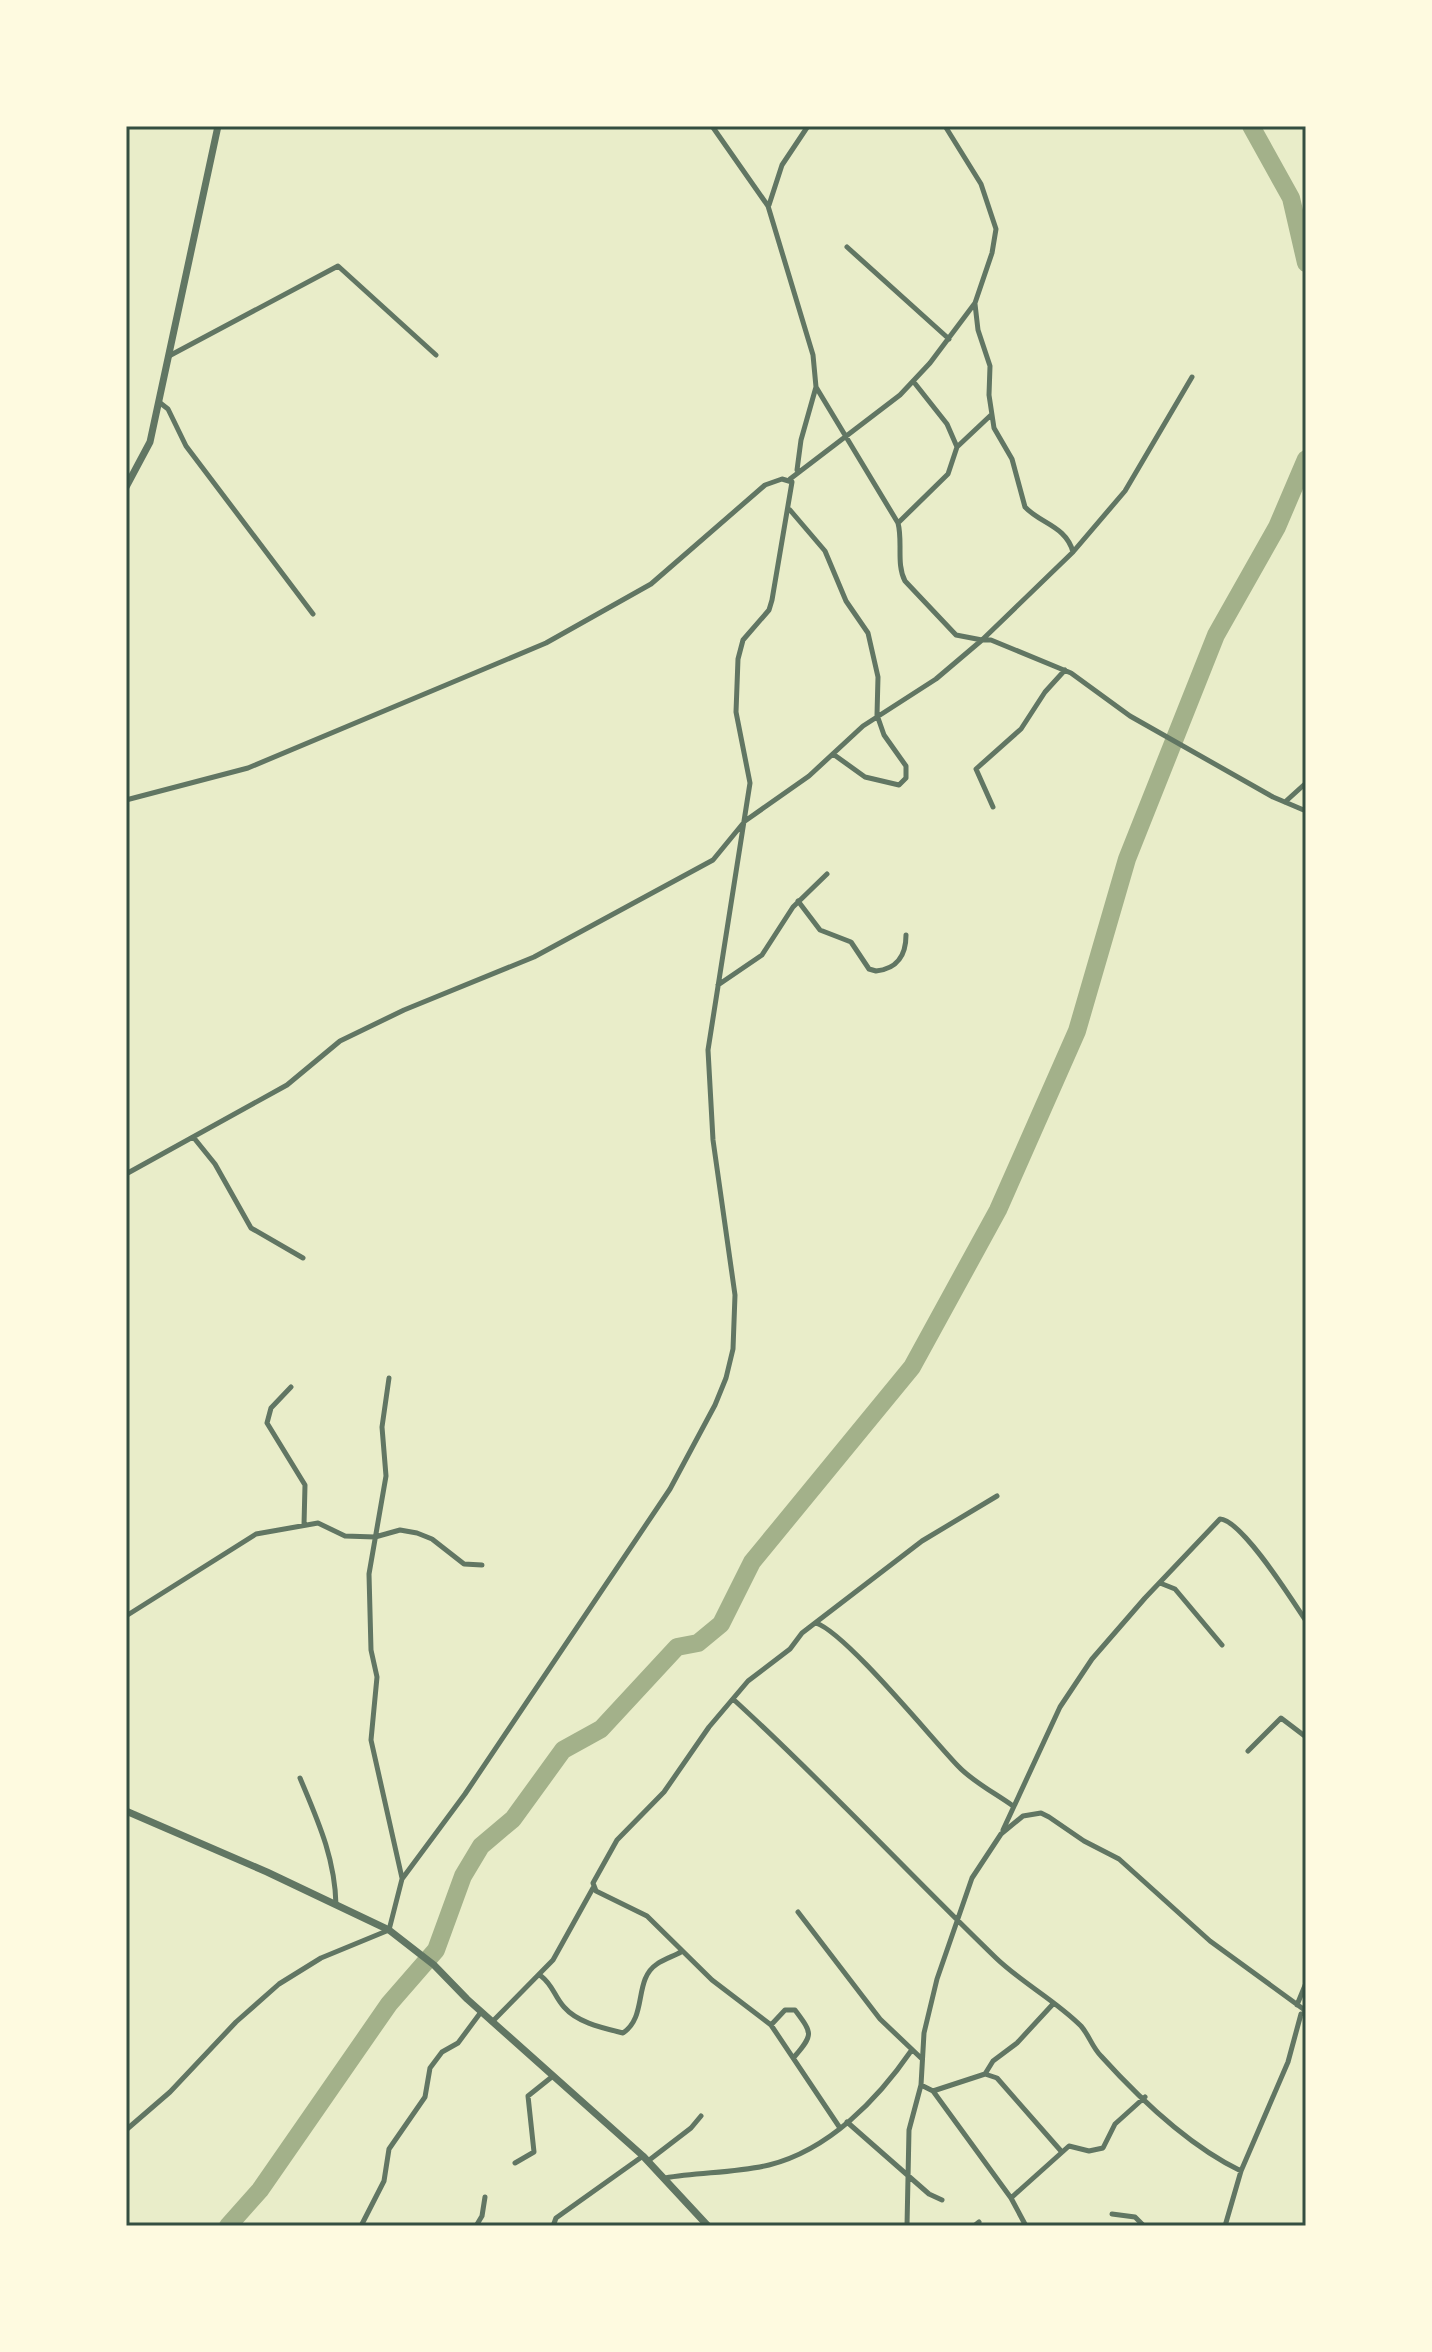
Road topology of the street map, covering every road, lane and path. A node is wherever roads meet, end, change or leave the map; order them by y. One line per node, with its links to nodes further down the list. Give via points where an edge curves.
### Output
1 (218, 126): 10 (street)
2 (712, 126): 5 (street)
3 (808, 126): 5 (street, via 782,165)
4 (945, 126): 7 (street, via 981,184 996,229)
5 (768, 206): 13 (street, via 813,355)
6 (847, 247): 8 (street)
7 (975, 303): 8 (street); 15 (street, via 990,366)
8 (949, 339): 12 (street)
9 (436, 355): 10 (street, via 338,266)
10 (168, 357): 14 (street)
11 (1192, 377): 23 (street, via 1125,491)
12 (913, 381): 16 (street); 17 (street, via 947,424)
13 (816, 387): 16 (street); 18 (street)
14 (158, 401): 20 (street, via 150,442); 24 (street)
15 (991, 414): 17 (street); 23 (street, via 1017,472 1025,507 1064,535)
16 (845, 439): 18 (street); 22 (street)
17 (957, 447): 22 (street, via 948,474)
18 (797, 472): 19 (street)
19 (790, 479): 21 (street); 30 (street, via 758,490 651,584 546,643 248,768)
20 (126, 487)
21 (789, 509): 27 (street, via 825,551 846,601 868,633 878,677); 34 (street, via 769,610 747,634 738,659 736,712 750,783)
22 (898, 523): 25 (street, via 905,581 956,635)
23 (1073, 552): 25 (street)
24 (313, 614)
25 (982, 640): 26 (street); 27 (street, via 936,679)
26 (1065, 670): 31 (street, via 1130,716); 32 (street, via 1021,729 976,769)
27 (877, 715): 28 (street); 28 (street, via 906,766 904,783 865,777)
28 (833, 754): 34 (street)
29 (1306, 783): 31 (street)
30 (126, 800)
31 (1285, 802): 33 (street)
32 (993, 807)
33 (1306, 811)
34 (745, 821): 38 (street); 39 (street, via 713,860 534,957 340,1041 303,1074)
35 (827, 874): 36 (street)
36 (798, 901): 37 (street, via 820,930 851,942 869,969 902,959); 38 (street, via 762,955)
37 (906, 935)
38 (717, 985): 60 (street, via 708,1091 735,1295 726,1378 670,1489)
39 (194, 1138): 40 (street); 41 (street, via 251,1228)
40 (126, 1174)
41 (303, 1258)
42 (389, 1378): 46 (street, via 382,1427 386,1476)
43 (291, 1387): 45 (street, via 271,1408 267,1423 305,1485)
44 (997, 1496): 51 (street, via 922,1541)
45 (304, 1525): 46 (street, via 318,1523 345,1536); 49 (street, via 256,1534)
46 (375, 1537): 47 (street, via 389,1531 417,1533 464,1564); 60 (street, via 369,1574 377,1677 371,1740)
47 (482, 1565)
48 (1159, 1583): 50 (street, via 1223,1518 1257,1552); 52 (street, via 1175,1589); 57 (street, via 1109,1638 1060,1707)
49 (126, 1616)
50 (1306, 1621)
51 (815, 1623): 53 (street); 57 (street, via 825,1626 961,1769)
52 (1222, 1645)
53 (733, 1699): 61 (street, via 664,1792 617,1840); 64 (street)
54 (1306, 1737): 55 (street, via 1281,1718)
55 (1248, 1751)
56 (300, 1778): 62 (street, via 323,1831)
57 (1013, 1806): 59 (street)
58 (126, 1811): 62 (street)
59 (1001, 1834): 64 (street, via 972,1878); 70 (street, via 1023,1816 1049,1817 1135,1871 1210,1941)
60 (402, 1879): 65 (street)
61 (593, 1888): 66 (street, via 647,1916); 67 (street)
62 (336, 1905): 65 (street)
63 (798, 1912): 75 (street)
64 (956, 1917): 69 (street, via 1004,1966); 77 (street, via 937,1979)
65 (389, 1930): 71 (street); 86 (street, via 321,1958 279,1984)
66 (681, 1952): 67 (street, via 655,1965 642,1982 640,2009 623,2033 593,2026 564,2007 553,1985); 74 (street)
67 (541, 1976): 73 (street)
68 (1306, 1983): 70 (street)
69 (1053, 2004): 78 (street); 82 (street, via 1080,2025 1099,2055)
70 (1297, 2005): 72 (street)
71 (481, 2012): 73 (street); 97 (street, via 430,2068 425,2097 389,2149 384,2181)
72 (1306, 2012): 90 (street)
73 (492, 2022): 79 (street)
74 (771, 2025): 76 (street); 76 (street, via 785,2010 795,2010 809,2033 809,2041)
75 (911, 2051): 77 (street); 84 (street, via 889,2082)
76 (795, 2056): 85 (street)
77 (922, 2059): 80 (street)
78 (985, 2074): 81 (street); 87 (street, via 997,2078)
79 (553, 2076): 88 (street); 89 (street, via 528,2096 534,2152)
80 (921, 2085): 81 (street); 91 (street, via 909,2130)
81 (933, 2091): 94 (street)
82 (1145, 2097): 87 (street, via 1115,2124 1103,2148 1069,2146); 90 (street, via 1176,2126)
83 (701, 2116): 88 (street)
84 (847, 2122): 85 (street); 91 (street)
85 (840, 2128): 92 (street, via 770,2165)
86 (126, 2130)
87 (1061, 2151): 94 (street)
88 (645, 2158): 92 (street); 99 (street, via 556,2218)
89 (515, 2163)
90 (1241, 2171): 104 (street)
91 (907, 2175): 95 (street); 101 (street)
92 (665, 2178): 100 (street)
93 (485, 2197): 98 (street)
94 (1011, 2198): 102 (street)
95 (942, 2200)
96 (1112, 2214): 103 (street, via 1135,2217)
97 (361, 2226)
98 (476, 2226)
99 (553, 2226)
100 (708, 2226)
101 (907, 2226)
102 (1026, 2226)
103 (1144, 2226)
104 (1225, 2226)

